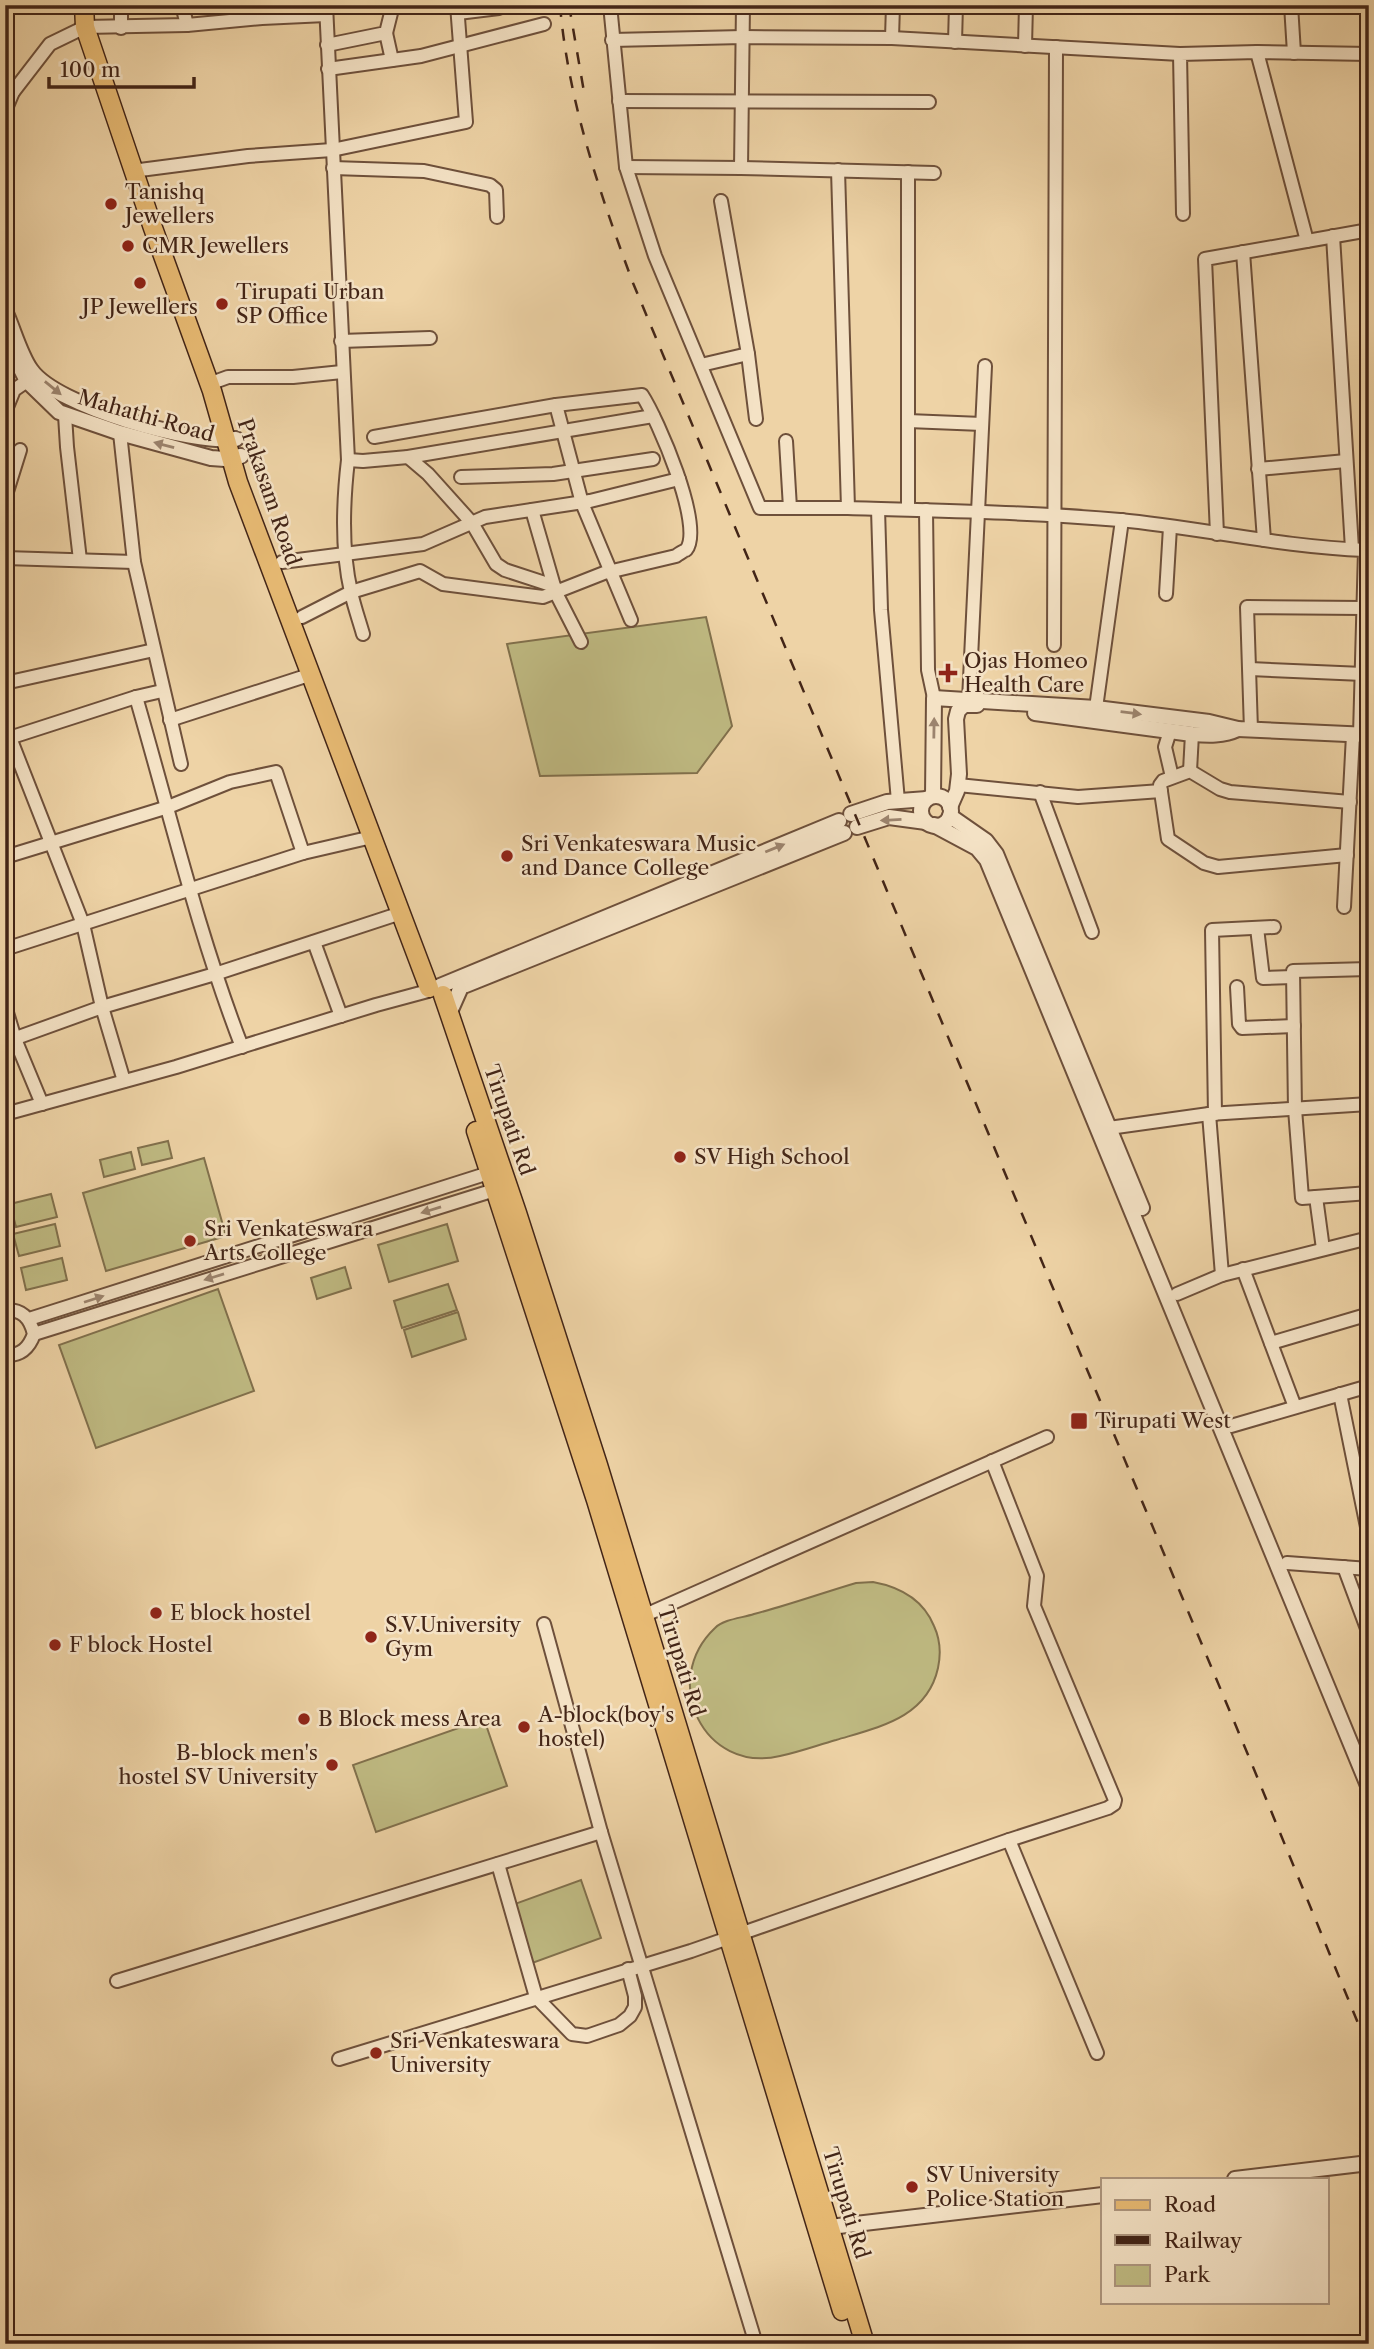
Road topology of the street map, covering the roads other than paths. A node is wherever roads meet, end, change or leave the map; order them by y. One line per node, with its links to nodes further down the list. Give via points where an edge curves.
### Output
1 (83, 5): 19 (main road, Prakasam Road)
2 (90, 5): 19 (main road, Prakasam Road)
3 (121, 5): 20 (street)
4 (182, 5): 18 (street)
5 (239, 5): 16 (street)
6 (393, 5): 21 (street)
7 (499, 5): 14 (street)
8 (610, 5): 24 (street)
9 (743, 5): 22 (street)
10 (893, 5): 23 (street)
11 (956, 5): 25 (street)
12 (1026, 5): 28 (street)
13 (1290, 5): 31 (street)
14 (457, 9): 27 (street)
15 (326, 10): 16 (street); 26 (street)
16 (239, 20): 18 (street)
17 (544, 24): 27 (street)
18 (187, 25): 20 (street)
19 (89, 27): 20 (street); 37 (street, via 50,44); 46 (main road, Prakasam Road); 78 (main road, Prakasam Road, via 153,229)
20 (121, 28)
21 (386, 33): 26 (street); 34 (street)
22 (743, 37): 23 (street); 24 (street); 39 (street)
23 (892, 38): 25 (street)
24 (612, 40): 38 (street)
25 (955, 41): 28 (street)
26 (327, 46): 35 (street)
27 (459, 46): 34 (street); 42 (street, via 466,122)
28 (1025, 46): 29 (street)
29 (1056, 47): 32 (street); 97 (street)
30 (1256, 52): 31 (street); 32 (street); 55 (street)
31 (1294, 53): 33 (street)
32 (1180, 54): 51 (street)
33 (1369, 54)
34 (392, 60): 35 (street)
35 (328, 69): 42 (street)
36 (5, 73): 37 (street)
37 (13, 92): 41 (street)
38 (619, 101): 39 (street); 43 (street)
39 (740, 102): 40 (street); 45 (street)
40 (929, 102)
41 (6, 107)
42 (332, 150): 44 (street); 46 (street)
43 (626, 167): 45 (street); 62 (street, via 655,256)
44 (333, 168): 52 (street, via 424,171 490,185 496,190); 60 (street)
45 (741, 168): 47 (street)
46 (140, 170): 66 (main road, Prakasam Road)
47 (838, 170): 48 (street); 91 (street)
48 (908, 172): 49 (street); 72 (street)
49 (934, 173)
50 (722, 201): 61 (street)
51 (1183, 214)
52 (497, 217)
53 (1369, 230): 54 (street)
54 (1333, 236): 55 (street); 83 (street)
55 (1307, 241): 56 (street)
56 (1243, 252): 84 (street); 101 (street, via 1205,259)
57 (5, 311): 78 (street, Mahathi Road, one-way to 78, via 32,371 62,396 118,418)
58 (5, 338): 65 (street, Mahathi Road)
59 (430, 338): 60 (street)
60 (341, 341): 64 (street)
61 (748, 354): 62 (street); 71 (street)
62 (701, 365): 90 (street, via 758,505)
63 (985, 366): 73 (street)
64 (342, 372): 66 (street, via 228,377); 82 (street)
65 (27, 381): 68 (street, via 14,390); 69 (street, Mahathi Road)
66 (217, 382): 78 (main road, Prakasam Road)
67 (556, 405): 70 (street, via 639,394); 75 (street); 76 (street)
68 (5, 412)
69 (65, 415): 74 (street, Mahathi Road); 106 (street)
70 (653, 416): 75 (street); 87 (street)
71 (756, 419)
72 (908, 421): 73 (street); 93 (street)
73 (982, 424): 96 (street)
74 (120, 433): 78 (street, Mahathi Road, one-way to 74, via 211,458); 107 (street)
75 (562, 433): 80 (street); 85 (street)
76 (374, 437)
77 (786, 441): 90 (street)
78 (233, 448): 108 (main road, Prakasam Road); 122 (main road, Prakasam Road)
79 (20, 450): 88 (street)
80 (408, 457): 82 (street); 99 (street)
81 (653, 459): 85 (street)
82 (348, 460): 104 (street)
83 (1346, 461): 84 (street); 103 (street)
84 (1258, 469): 102 (street)
85 (572, 471): 86 (street); 89 (street)
86 (461, 477)
87 (679, 479): 89 (street); 109 (street, via 690,530 685,550)
88 (5, 498)
89 (582, 503): 94 (street); 109 (street)
90 (790, 508): 91 (street)
91 (848, 508): 92 (street)
92 (878, 509): 93 (street); 143 (street, via 881,610)
93 (908, 509): 95 (street)
94 (532, 510): 99 (street); 110 (street)
95 (926, 510): 96 (street); 126 (street, via 928,670)
96 (977, 512): 97 (street); 127 (street)
97 (1054, 516): 98 (street); 118 (street)
98 (1122, 520): 100 (street); 128 (street)
99 (472, 523): 104 (street, via 424,544); 110 (street, via 496,564)
100 (1170, 527): 101 (street); 112 (street)
101 (1217, 534): 102 (street)
102 (1264, 540): 103 (street)
103 (1362, 549): 113 (street)
104 (345, 554): 108 (street); 111 (street)
105 (5, 558): 106 (street)
106 (80, 560): 107 (street)
107 (134, 562): 119 (street)
108 (282, 562): 114 (main road, Prakasam Road)
109 (611, 572): 110 (street); 115 (street)
110 (555, 589): 111 (street, via 537,597 443,584 420,571); 117 (street)
111 (351, 593): 114 (street); 116 (street)
112 (1166, 594)
113 (1363, 608): 120 (street); 121 (street, via 1247,607)
114 (302, 617): 168 (main road, Prakasam Road)
115 (631, 620)
116 (363, 634)
117 (581, 642)
118 (1054, 645)
119 (154, 650): 123 (street); 124 (street)
120 (1365, 666): 121 (street); 134 (street)
121 (1250, 668): 131 (street)
122 (312, 674): 129 (street); 149 (main road, Prakasam Road)
123 (5, 683)
124 (162, 691): 125 (street); 129 (street)
125 (136, 697): 135 (street); 145 (street)
126 (934, 698): 127 (street); 142 (street, one-way to 126)
127 (969, 700): 128 (street)
128 (1096, 708): 131 (street, one-way to 131)
129 (170, 720): 136 (street)
130 (5, 725): 135 (street)
131 (1244, 729): 133 (street); 134 (street)
132 (1170, 731): 133 (street); 138 (street, via 1165,747); 139 (street, via 964,705 956,719)
133 (1192, 734): 137 (street)
134 (1361, 735): 144 (street)
135 (8, 738): 150 (street)
136 (181, 764)
137 (1191, 771): 138 (street); 144 (street, via 1230,792)
138 (1172, 777): 140 (street, via 1161,783)
139 (958, 785): 141 (street); 146 (street)
140 (1161, 791): 141 (street, via 1078,797); 152 (street, via 1168,839 1208,865)
141 (1040, 792): 160 (street)
142 (930, 797): 143 (street); 146 (street, via 946,800); 148 (street, via 921,810)
143 (898, 801): 147 (street, via 887,802)
144 (1350, 802): 152 (street)
145 (168, 807): 150 (street); 151 (street, via 230,782 276,772); 154 (street)
146 (950, 812): 148 (street, via 943,823); 182 (street, via 996,854)
147 (848, 824): 148 (street, one-way to 147, via 889,817); 166 (street); 168 (street, one-way to 147)
148 (930, 824): 212 (street, via 977,848 987,860)
149 (372, 838): 151 (street); 156 (main road, Prakasam Road)
150 (49, 843): 153 (street); 157 (street)
151 (303, 853): 154 (street)
152 (1347, 855): 155 (street)
153 (5, 857)
154 (189, 891): 157 (street); 164 (street)
155 (1345, 907)
156 (401, 913): 161 (street); 168 (main road, Prakasam Road)
157 (83, 924): 162 (street); 170 (street)
158 (1273, 927): 159 (street)
159 (1257, 928): 165 (street, via 1263,978); 181 (street, via 1212,930)
160 (1092, 932)
161 (314, 942): 164 (street); 172 (street)
162 (5, 949)
163 (1369, 969): 165 (street, via 1293,971)
164 (215, 974): 170 (street); 175 (street)
165 (1293, 977): 173 (street)
166 (461, 987): 168 (street); 171 (street)
167 (1237, 987): 173 (street, via 1242,1028)
168 (436, 991): 171 (main road, Tirupati Rd); 172 (street); 183 (main road, Tirupati Rd)
169 (5, 1006): 174 (street)
170 (102, 1007): 174 (street); 176 (street)
171 (449, 1014): 183 (main road, Tirupati Rd)
172 (341, 1016): 175 (street)
173 (1294, 1026): 179 (street)
174 (10, 1041): 177 (street)
175 (242, 1047): 176 (street)
176 (124, 1081): 177 (street)
177 (42, 1104): 180 (street)
178 (1369, 1104): 179 (street)
179 (1294, 1109): 181 (street); 185 (street, via 1303,1198)
180 (5, 1114)
181 (1212, 1114): 182 (street); 189 (street)
182 (1109, 1128): 190 (street)
183 (499, 1179): 192 (street, one-way to 183); 193 (street, one-way to 193); 203 (main road, Tirupati Rd)
184 (1369, 1193): 185 (street)
185 (1316, 1197): 187 (street)
186 (1369, 1238): 187 (street)
187 (1323, 1249): 188 (street)
188 (1244, 1269): 189 (street); 195 (street)
189 (1222, 1275): 190 (street)
190 (1177, 1294): 200 (street)
191 (5, 1310): 192 (street, via 19,1311)
192 (29, 1319): 193 (street)
193 (34, 1334): 196 (street, via 24,1350)
194 (1369, 1335): 195 (street, via 1366,1315)
195 (1271, 1343): 199 (street)
196 (5, 1354)
197 (1369, 1386): 198 (street)
198 (1340, 1394): 199 (street); 204 (street)
199 (1295, 1407): 200 (street)
200 (1231, 1426): 205 (street)
201 (1047, 1437): 202 (street)
202 (992, 1461): 208 (street); 214 (street, via 1037,1576 1034,1606 1115,1800 1108,1808)
203 (600, 1493): 208 (main road, Tirupati Rd); 216 (main road, Tirupati Rd)
204 (1369, 1537)
205 (1287, 1563): 206 (street); 211 (street)
206 (1344, 1567): 207 (street); 210 (street)
207 (1369, 1569)
208 (643, 1616): 216 (main road, Tirupati Rd)
209 (544, 1624): 213 (street)
210 (1369, 1634)
211 (1369, 1762)
212 (1369, 1788)
213 (601, 1832): 215 (street); 217 (street)
214 (1009, 1840): 216 (street); 221 (street)
215 (498, 1864): 219 (street); 220 (street)
216 (734, 1937): 217 (street); 226 (main road, Tirupati Rd)
217 (641, 1965): 218 (street); 227 (street)
218 (628, 1969): 220 (street); 220 (street, via 635,1996 630,2016 587,2036 572,2034)
219 (117, 1981)
220 (536, 1997): 222 (street)
221 (1097, 2053)
222 (340, 2059)
223 (1369, 2164): 224 (street)
224 (1243, 2178)
225 (1101, 2195): 226 (street)
226 (823, 2229): 228 (main road, Tirupati Rd); 229 (main road, Tirupati Rd)
227 (756, 2344)
228 (853, 2344)
229 (865, 2344)

